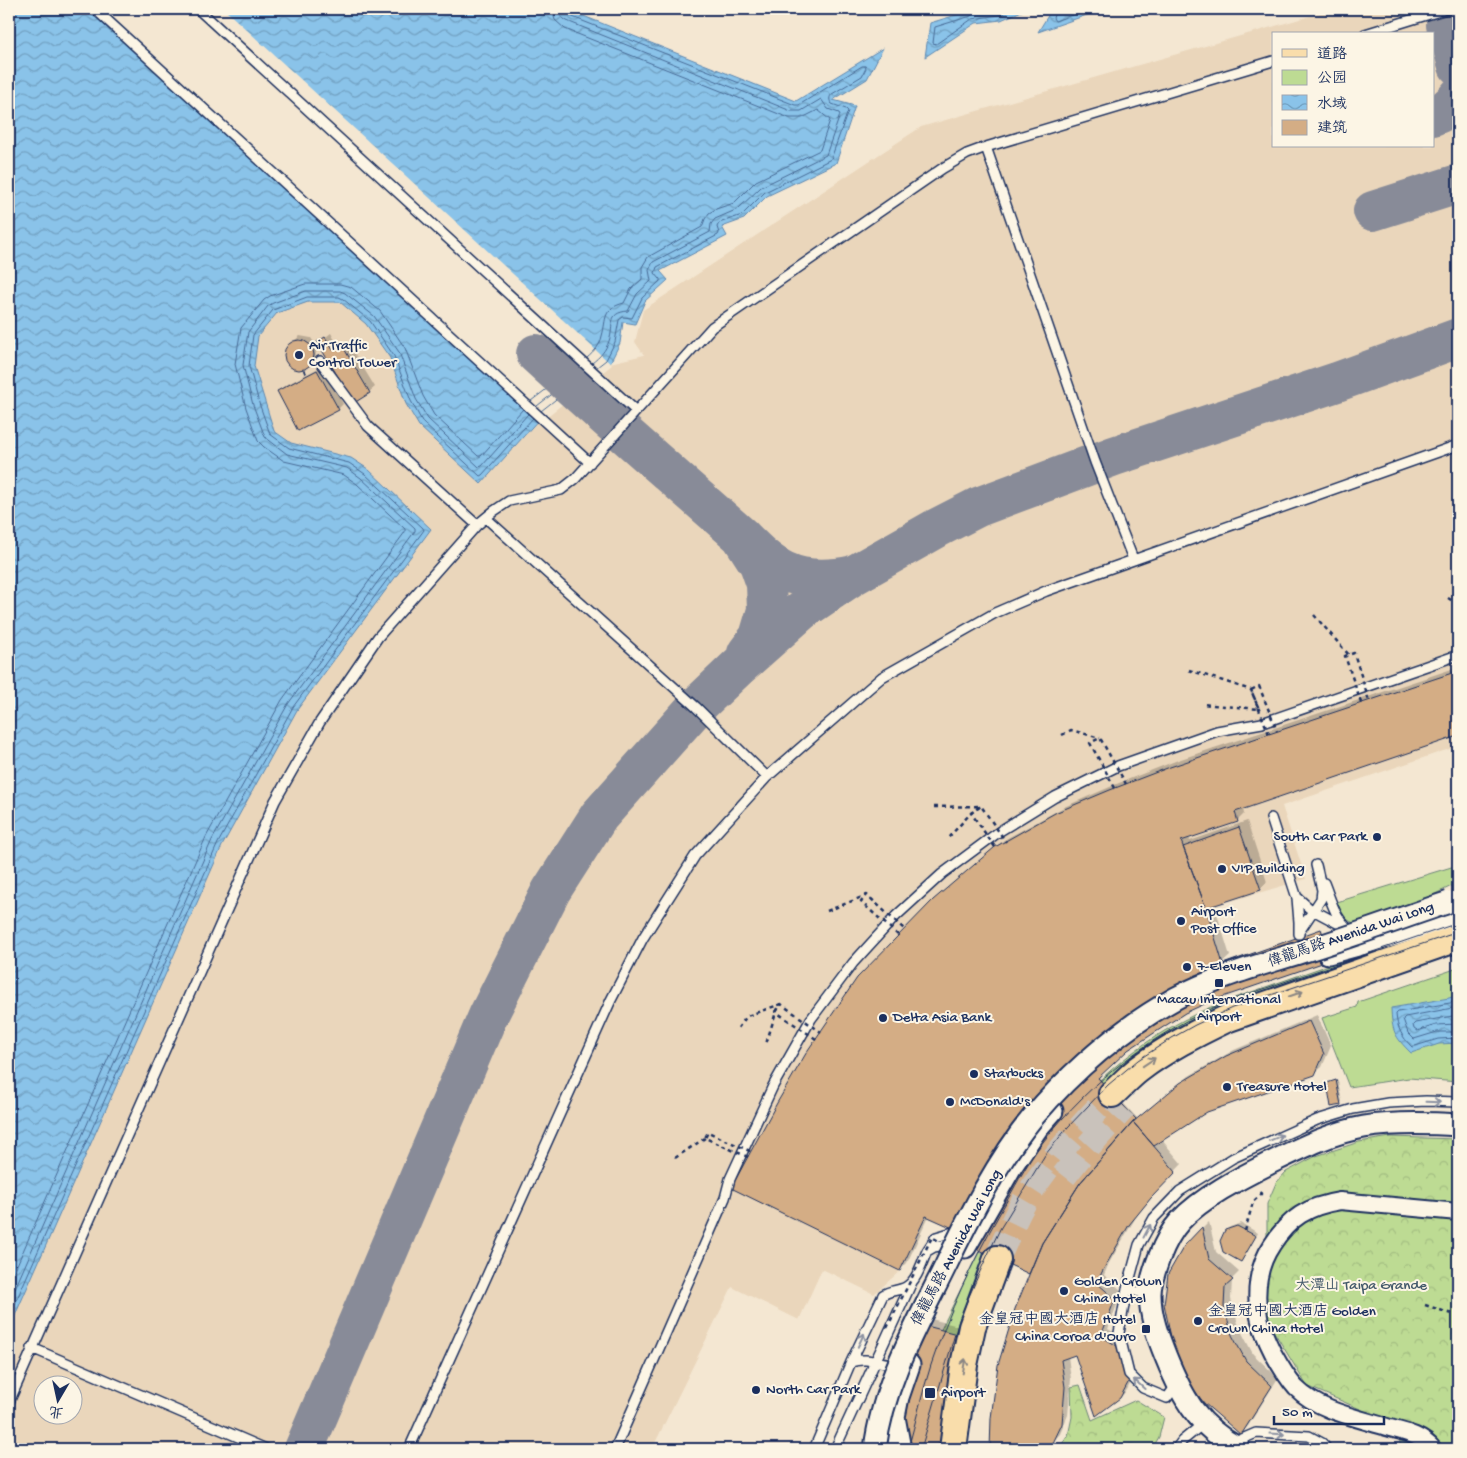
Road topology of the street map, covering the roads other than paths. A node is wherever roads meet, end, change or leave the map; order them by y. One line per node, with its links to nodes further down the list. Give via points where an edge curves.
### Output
1 (95, 9): 10 (lane)
2 (198, 9): 8 (lane)
3 (1446, 9): 4 (lane)
4 (1371, 32)
5 (1272, 61): 6 (lane)
6 (986, 147): 8 (lane, via 943,168 712,327); 13 (lane, via 1095,462)
7 (320, 361): 12 (lane, via 368,426)
8 (636, 411): 10 (lane)
9 (1458, 445): 13 (lane)
10 (590, 463): 11 (lane, via 561,490 509,501)
11 (486, 518): 12 (lane); 15 (lane, via 696,707)
12 (477, 525): 34 (lane, via 378,637 320,722 275,800)
13 (1133, 559): 15 (lane, via 995,614 882,678)
14 (1458, 654): 47 (lane, via 1262,723 1217,731 1118,766 1055,797 1000,831 942,874 896,916 853,963 811,1019 773,1086)
15 (767, 777): 46 (lane, via 695,856 643,938 611,1000)
16 (1270, 818): 17 (lane)
17 (1297, 898): 19 (lane); 21 (lane)
18 (1456, 903): 23 (street, 偉龍馬路 Avenida Wai Long, via 1398,934); 48 (street, 偉龍馬路 Avenida Wai Long, bridge, via 1237,973 1194,990 1128,1028 1084,1064 1032,1118 975,1208 904,1352 886,1397)
19 (1314, 911): 20 (lane); 20 (lane, via 1322,894 1316,865 1336,916); 21 (lane)
20 (1345, 928): 23 (lane)
21 (1298, 934): 25 (lane, via 1299,956)
22 (1458, 938): 24 (main road, one-way to 22, via 1232,1035 1118,1100 1137,1071 1194,1034 1226,1019)
23 (1377, 940): 25 (street, 偉龍馬路 Avenida Wai Long)
24 (1458, 956)
25 (1295, 963): 29 (street, 偉龍馬路 Avenida Wai Long, via 1188,1002 1140,1032 1096,1066 1037,1128)
26 (1458, 1102): 32 (lane, one-way to 26, via 1139,1245 1154,1218 1180,1191 1233,1158 1317,1120 1353,1109 1388,1103)
27 (1458, 1125): 33 (street, via 1406,1122 1339,1133 1256,1170 1199,1205 1178,1223 1162,1250)
28 (1458, 1212): 55 (street, via 1340,1201 1309,1209 1279,1233 1264,1256 1258,1280 1257,1301 1262,1330 1296,1387 1338,1412 1408,1433)
29 (974, 1230): 30 (lane, via 965,1241); 30 (lane, via 968,1228 936,1237); 35 (street, 偉龍馬路 Avenida Wai Long)
30 (927, 1251): 31 (lane)
31 (914, 1280): 36 (lane); 37 (lane, one-way to 31, via 884,1295 909,1286)
32 (1127, 1289): 33 (lane); 38 (lane, one-way to 32, via 1167,1398 1143,1388 1129,1374 1119,1333)
33 (1150, 1295): 38 (street, via 1153,1319)
34 (32, 1348): 39 (lane); 45 (lane)
35 (910, 1360): 36 (lane, via 904,1364); 40 (street, 偉龍馬路 Avenida Wai Long)
36 (877, 1361): 37 (lane, via 858,1359); 44 (lane)
37 (851, 1362): 42 (lane)
38 (1177, 1384): 41 (street, via 1193,1411)
39 (9, 1402)
40 (894, 1417): 49 (street); 50 (street, 偉龍馬路 Avenida Wai Long)
41 (1204, 1422): 43 (street); 53 (lane)
42 (817, 1447)
43 (1235, 1447): 54 (lane, one-way to 54, via 1256,1432 1309,1436)
44 (835, 1448)
45 (266, 1449)
46 (408, 1449)
47 (615, 1449)
48 (875, 1449)
49 (892, 1449)
50 (900, 1449)
51 (952, 1449): 52 (main road, one-way to 52, via 972,1327 1005,1263 980,1377)
52 (970, 1449)
53 (1176, 1449)
54 (1327, 1449)
55 (1433, 1449)

